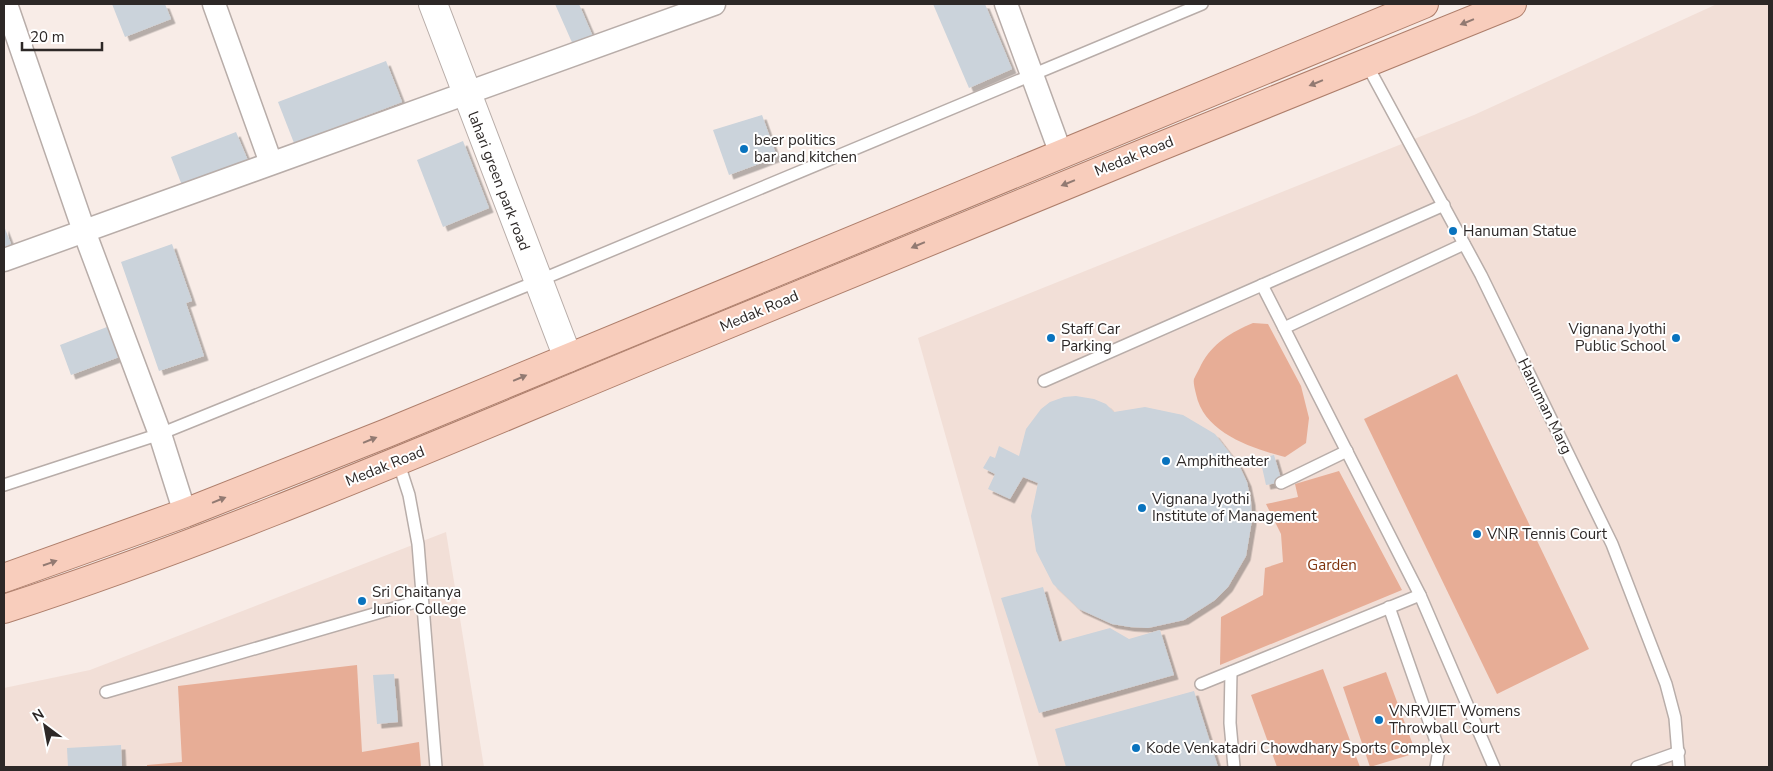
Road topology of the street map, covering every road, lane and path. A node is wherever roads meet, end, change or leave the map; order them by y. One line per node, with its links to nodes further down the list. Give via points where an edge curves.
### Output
1 (6, 4): 16 (street)
2 (214, 4): 14 (street)
3 (433, 4): 12 (street, lahari green park road)
4 (714, 4): 9 (street)
5 (1006, 4): 11 (street)
6 (1202, 4): 11 (lane)
7 (1424, 4): 13 (main road, Medak Road)
8 (1512, 4): 10 (main road, Medak Road, one-way to 10)
9 (658, 13): 12 (street)
10 (1366, 63): 15 (lane, Hanuman Marg); 26 (main road, Medak Road, one-way to 26, via 1072,181)
11 (1032, 75): 13 (street); 19 (lane)
12 (466, 93): 14 (street); 19 (street, lahari green park road)
13 (1061, 154): 22 (main road, Medak Road)
14 (271, 163): 16 (street)
15 (1444, 205): 17 (lane, Hanuman Marg); 20 (lane)
16 (84, 231): 18 (street); 24 (street)
17 (1464, 244): 21 (lane); 38 (lane, Hanuman Marg, via 1612,544 1666,684)
18 (4, 260)
19 (538, 281): 22 (street, lahari green park road); 24 (lane)
20 (1262, 285): 21 (lane); 23 (lane)
21 (1284, 328): 25 (lane)
22 (568, 358): 29 (main road, Medak Road, one-way to 22)
23 (1044, 381)
24 (160, 434): 28 (lane); 29 (street)
25 (1347, 451): 27 (lane); 31 (lane)
26 (398, 461): 32 (lane, via 409,495 416,534); 34 (main road, Medak Road, via 186,544)
27 (1281, 483)
28 (4, 484)
29 (185, 513): 30 (main road, Medak Road, one-way to 29)
30 (4, 578)
31 (1420, 594): 33 (lane); 42 (lane)
32 (422, 600): 37 (lane); 39 (lane)
33 (1390, 607): 35 (lane); 41 (lane, via 1439,750)
34 (4, 610)
35 (1231, 672): 36 (lane); 40 (lane, via 1230,723)
36 (1201, 684)
37 (106, 692)
38 (1679, 752): 43 (lane); 44 (lane, Hanuman Marg)
39 (436, 767)
40 (1234, 767)
41 (1436, 767)
42 (1494, 767)
43 (1637, 767)
44 (1679, 767)

